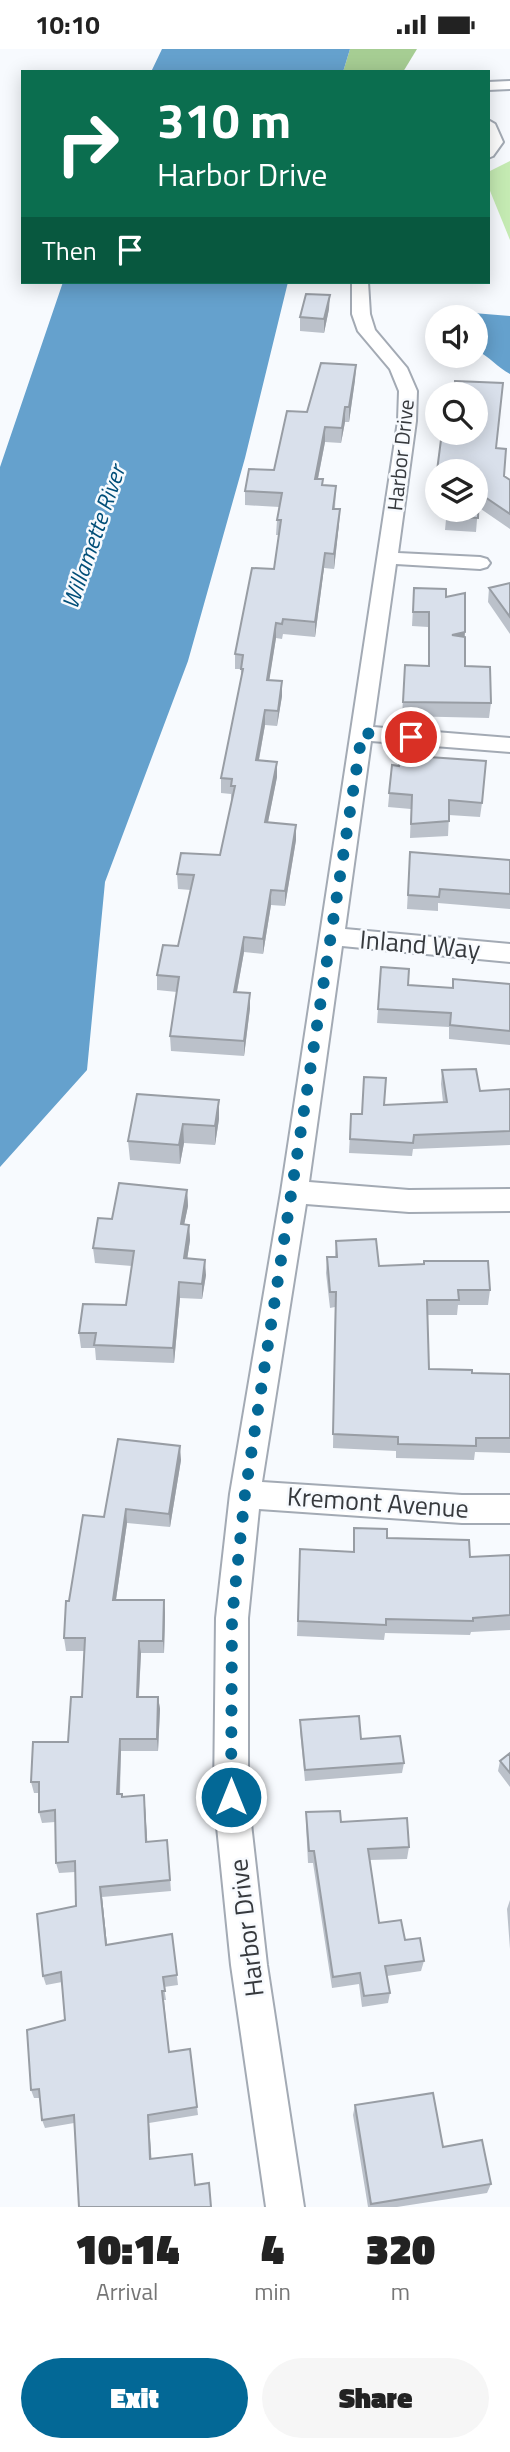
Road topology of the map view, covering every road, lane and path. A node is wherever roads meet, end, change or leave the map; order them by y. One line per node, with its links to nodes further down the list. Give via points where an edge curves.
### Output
1 (510, 85): 2 (street)
2 (490, 86)
3 (490, 129): 4 (street, via 495,142)
4 (490, 150)
5 (360, 284): 6 (street, Harbor Drive, via 367,331 398,368 408,391)
6 (388, 558): 7 (street); 8 (street, Harbor Drive)
7 (480, 563)
8 (362, 733): 9 (street); 10 (street, Harbor Drive)
9 (510, 745)
10 (331, 936): 11 (street, Inland Way); 12 (street, Harbor Drive)
11 (510, 953)
12 (293, 1192): 13 (street, via 409,1201); 14 (street, Harbor Drive)
13 (510, 1200)
14 (245, 1494): 15 (street, Kremont Avenue); 16 (street, Harbor Drive, via 232,1618 231,1797 249,1965)
15 (510, 1509)
16 (285, 2207)

